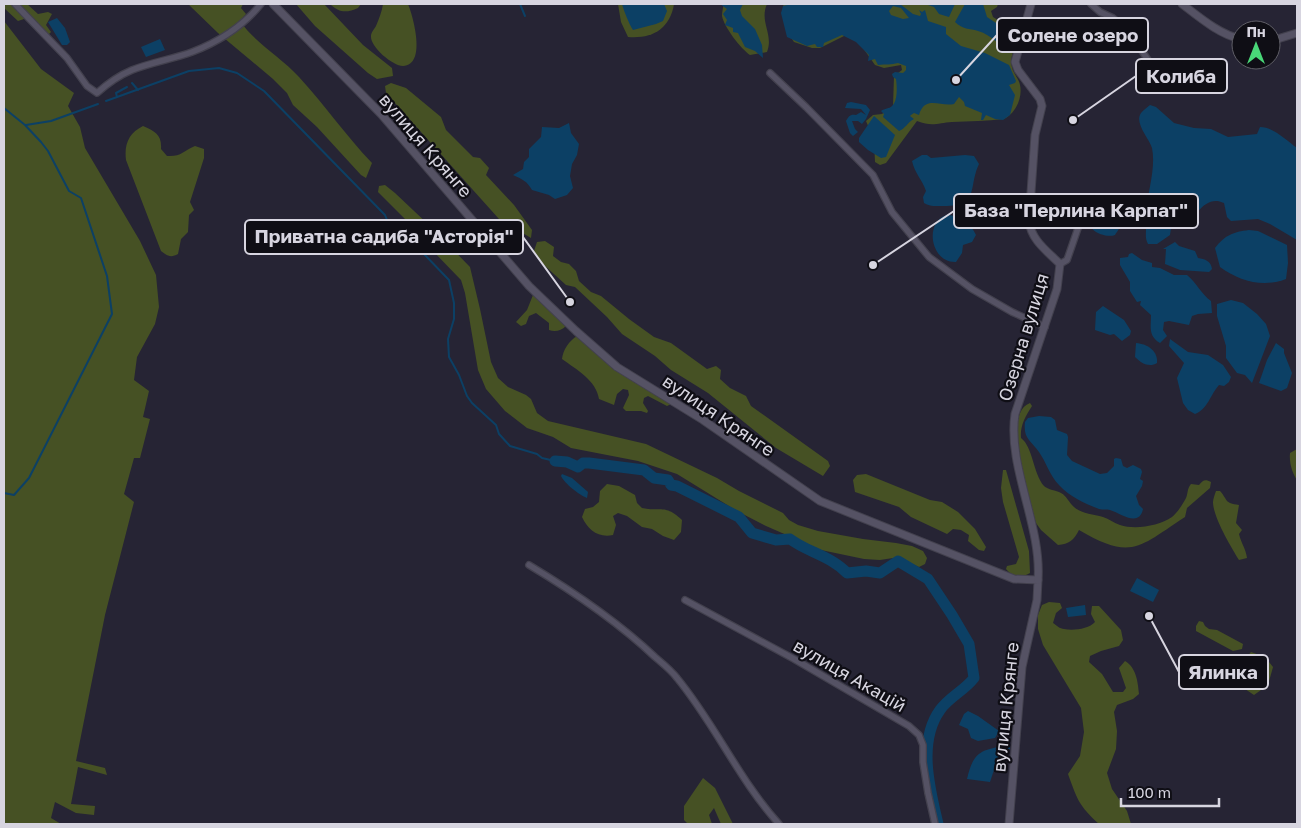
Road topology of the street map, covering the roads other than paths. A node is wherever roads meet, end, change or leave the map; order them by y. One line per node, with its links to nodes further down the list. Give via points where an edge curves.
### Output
1 (15, 4): 2 (street, via 67,58 87,86 97,93 131,70 192,52 216,41 238,27)
2 (261, 4)
3 (274, 4): 16 (street, вулиця Крянге, via 381,114 529,286 617,366 703,420 820,501 1014,579)
4 (1031, 4): 13 (street, Озерна вулиця, via 1015,62 1042,106 1035,135 1030,232)
5 (1091, 4): 10 (street, via 1128,30 1150,63)
6 (1182, 4): 8 (street)
7 (1297, 33): 9 (street)
8 (1231, 35)
9 (1281, 38)
10 (1163, 69)
11 (770, 73): 14 (street, via 874,176 892,212 929,257 972,289)
12 (1086, 205): 13 (street, via 1066,260)
13 (1060, 264): 14 (street, Озерна вулиця, via 1058,288)
14 (1045, 327): 16 (street, Озерна вулиця, via 1013,426 1035,540)
15 (529, 565): 18 (street, via 578,595 637,639 677,677 749,787)
16 (1038, 580): 20 (street, вулиця Крянге, via 1022,667)
17 (685, 600): 19 (street, вулиця Акацій, via 909,726 919,735 923,745 923,762)
18 (779, 824)
19 (935, 824)
20 (1008, 824)

